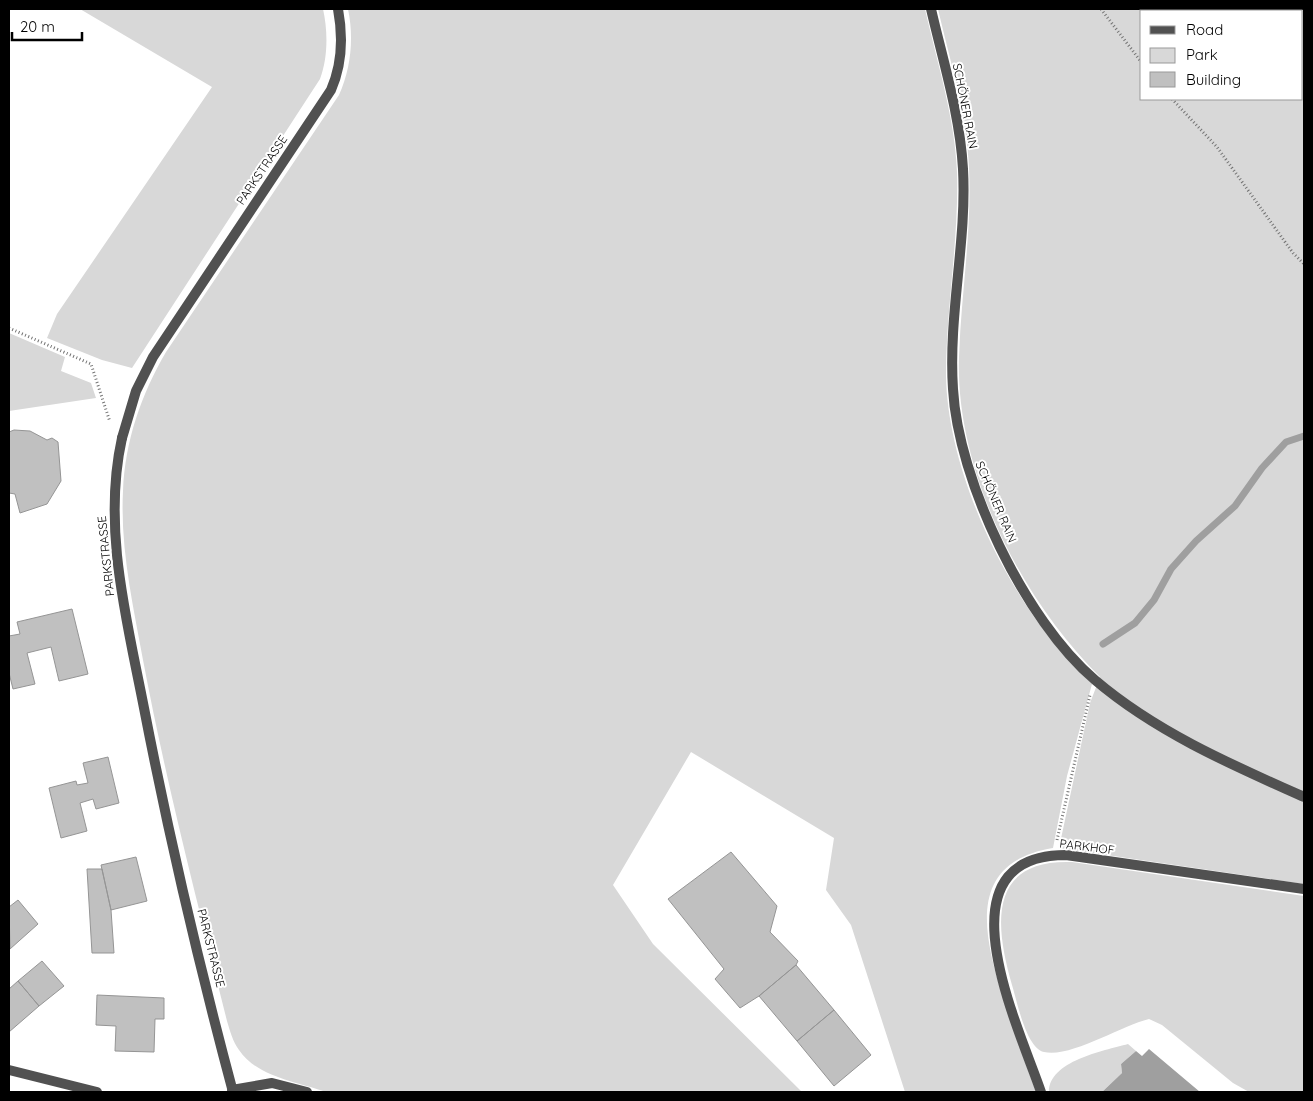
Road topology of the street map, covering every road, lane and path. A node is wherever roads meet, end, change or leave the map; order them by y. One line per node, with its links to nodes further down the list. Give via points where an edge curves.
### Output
1 (338, 9): 8 (street, PARKSTRASSE, via 340,52 331,90 153,357 134,398)
2 (931, 9): 10 (street, SCHÖNER RAIN, via 958,129 963,169 962,245 953,355 954,404 969,474 998,543 1044,622 1095,680 1173,734)
3 (1101, 9): 4 (path)
4 (1140, 60)
5 (1173, 100): 6 (path, via 1217,147)
6 (1304, 264)
7 (9, 328): 8 (path, via 94,366 108,419)
8 (122, 438): 14 (street, PARKSTRASSE, via 115,477 114,513 119,573 157,773)
9 (1088, 702): 11 (path)
10 (1304, 796)
11 (1054, 855): 12 (street, PARKHOF); 17 (street, PARKHOF, via 1030,861 1013,872 999,892 993,915 994,940 1002,975)
12 (1304, 889)
13 (9, 1070): 15 (street)
14 (233, 1091): 16 (street, PARKSTRASSE, via 272,1083)
15 (97, 1092)
16 (307, 1092)
17 (1041, 1092)

